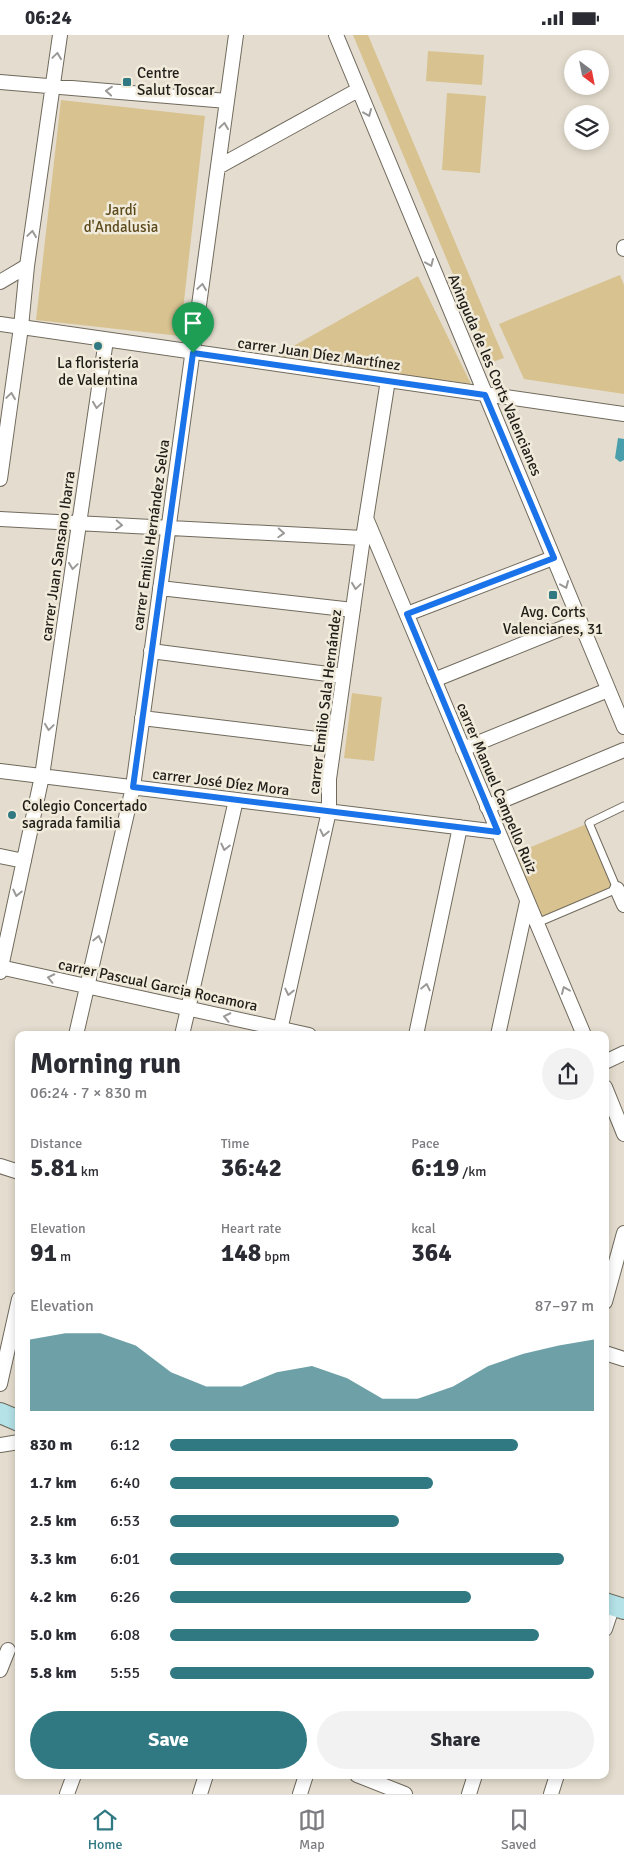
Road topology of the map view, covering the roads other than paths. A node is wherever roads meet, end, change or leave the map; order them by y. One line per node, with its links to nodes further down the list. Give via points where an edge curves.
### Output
1 (60, 35): 5 (street, one-way to 1)
2 (236, 35): 7 (street, carrer Emilio Hernández Selva)
3 (336, 35): 6 (street, Avinguda de les Corts Valencianes)
4 (0, 82): 5 (street)
5 (53, 87): 7 (street, one-way to 5); 9 (street, one-way to 5)
6 (358, 90): 8 (street); 16 (street, Avinguda de les Corts Valencianes, one-way to 16)
7 (227, 101): 8 (street, carrer Emilio Hernández Selva, one-way to 7)
8 (218, 167): 14 (street, carrer Emilio Hernández Selva, one-way to 8)
9 (27, 266): 10 (street); 12 (street)
10 (0, 282)
11 (0, 324): 12 (street, carrer Juan Díez Martínez)
12 (21, 327): 13 (street, carrer Juan Díez Martínez); 18 (street, one-way to 12)
13 (106, 340): 14 (street, carrer Juan Díez Martínez); 21 (street, carrer Juan Sansano Ibarra, one-way to 21)
14 (193, 353): 15 (street, carrer Juan Díez Martínez); 22 (street, carrer Emilio Hernández Selva)
15 (388, 380): 16 (street, carrer Juan Díez Martínez); 19 (street, carrer Emilio Sala Hernández)
16 (485, 395): 17 (street, carrer Juan Díez Martínez); 25 (street, Avinguda de les Corts Valencianes)
17 (624, 414)
18 (0, 479)
19 (366, 518): 23 (street, carrer Emilio Sala Hernández); 24 (street, carrer Manuel Campello Ruiz)
20 (0, 519): 21 (street)
21 (79, 523): 22 (street, one-way to 22); 40 (street, carrer Juan Sansano Ibarra, one-way to 40)
22 (168, 527): 23 (street, one-way to 23); 26 (street, carrer Emilio Hernández Selva)
23 (362, 543): 24 (street); 27 (street, carrer Emilio Sala Hernández, one-way to 27)
24 (381, 552): 28 (street, carrer Manuel Campello Ruiz)
25 (554, 558): 28 (street, via 430,600); 29 (street, Avinguda de les Corts Valencianes, one-way to 29)
26 (160, 588): 27 (street); 30 (street, carrer Emilio Hernández Selva)
27 (353, 610): 31 (street, carrer Emilio Sala Hernández)
28 (407, 614): 32 (street, carrer Manuel Campello Ruiz)
29 (580, 621): 32 (street); 33 (street, Avinguda de les Corts Valencianes)
30 (151, 651): 31 (street); 34 (street, carrer Emilio Hernández Selva)
31 (343, 676): 36 (street, carrer Emilio Sala Hernández)
32 (434, 680): 37 (street, carrer Manuel Campello Ruiz)
33 (608, 690): 35 (street, Avinguda de les Corts Valencianes); 37 (street)
34 (142, 718): 36 (street); 41 (street, carrer Emilio Hernández Selva)
35 (624, 727)
36 (334, 741): 45 (street, carrer Emilio Sala Hernández)
37 (463, 749): 44 (street, carrer Manuel Campello Ruiz)
38 (624, 750): 44 (street)
39 (0, 771): 40 (street, carrer José Díez Mora)
40 (42, 777): 41 (street, carrer José Díez Mora); 49 (street, carrer Juan Sansano Ibarra)
41 (133, 787): 42 (street, carrer José Díez Mora); 55 (street, carrer Emilio Hernández Selva, one-way to 41)
42 (236, 800): 45 (street, carrer José Díez Mora); 56 (street, one-way to 56)
43 (624, 806): 50 (lane, via 589,823)
44 (487, 807): 47 (street, carrer Manuel Campello Ruiz)
45 (329, 811): 46 (street, carrer José Díez Mora); 60 (street, carrer Emilio Sala Hernández, one-way to 60)
46 (460, 827): 47 (street, carrer José Díez Mora); 61 (street, one-way to 46)
47 (498, 832): 51 (street, carrer Manuel Campello Ruiz)
48 (0, 856): 49 (street)
49 (24, 861): 54 (street, carrer Juan Sansano Ibarra, one-way to 54)
50 (617, 889): 52 (street); 53 (lane)
51 (527, 902): 53 (street, carrer Manuel Campello Ruiz); 62 (street)
52 (624, 905)
53 (537, 923): 63 (street, carrer Manuel Campello Ruiz, one-way to 53)
54 (0, 969): 55 (street, carrer Pascual Garcia Rocamora, one-way to 54)
55 (87, 986): 56 (street, carrer Pascual Garcia Rocamora); 57 (street, carrer Emilio Hernández Selva)
56 (188, 1008): 58 (street); 59 (street, carrer Pascual Garcia Rocamora, one-way to 56)
57 (77, 1031)
58 (183, 1031)
59 (276, 1031)
60 (280, 1031)
61 (417, 1031)
62 (499, 1031)
63 (582, 1031)
64 (624, 1053): 65 (street)
65 (609, 1060)
66 (609, 1103): 67 (street)
67 (624, 1134)
68 (0, 1166): 69 (street)
69 (15, 1171)
70 (624, 1233): 71 (street)
71 (609, 1287)
72 (15, 1317): 75 (street)
73 (609, 1354): 74 (street)
74 (624, 1359)
75 (0, 1384)
76 (0, 1413): 77 (main road)
77 (15, 1419)
78 (15, 1443): 79 (street)
79 (0, 1445)
80 (614, 1606): 81 (street)
81 (609, 1619)
82 (9, 1650): 83 (street)
83 (0, 1670)
84 (73, 1779): 91 (street)
85 (205, 1779): 92 (street)
86 (305, 1779): 93 (street)
87 (368, 1779): 90 (street)
88 (474, 1779): 95 (street)
89 (556, 1779): 96 (street)
90 (385, 1785): 94 (street)
91 (67, 1794)
92 (200, 1794)
93 (300, 1794)
94 (405, 1794)
95 (469, 1794)
96 (551, 1794)

